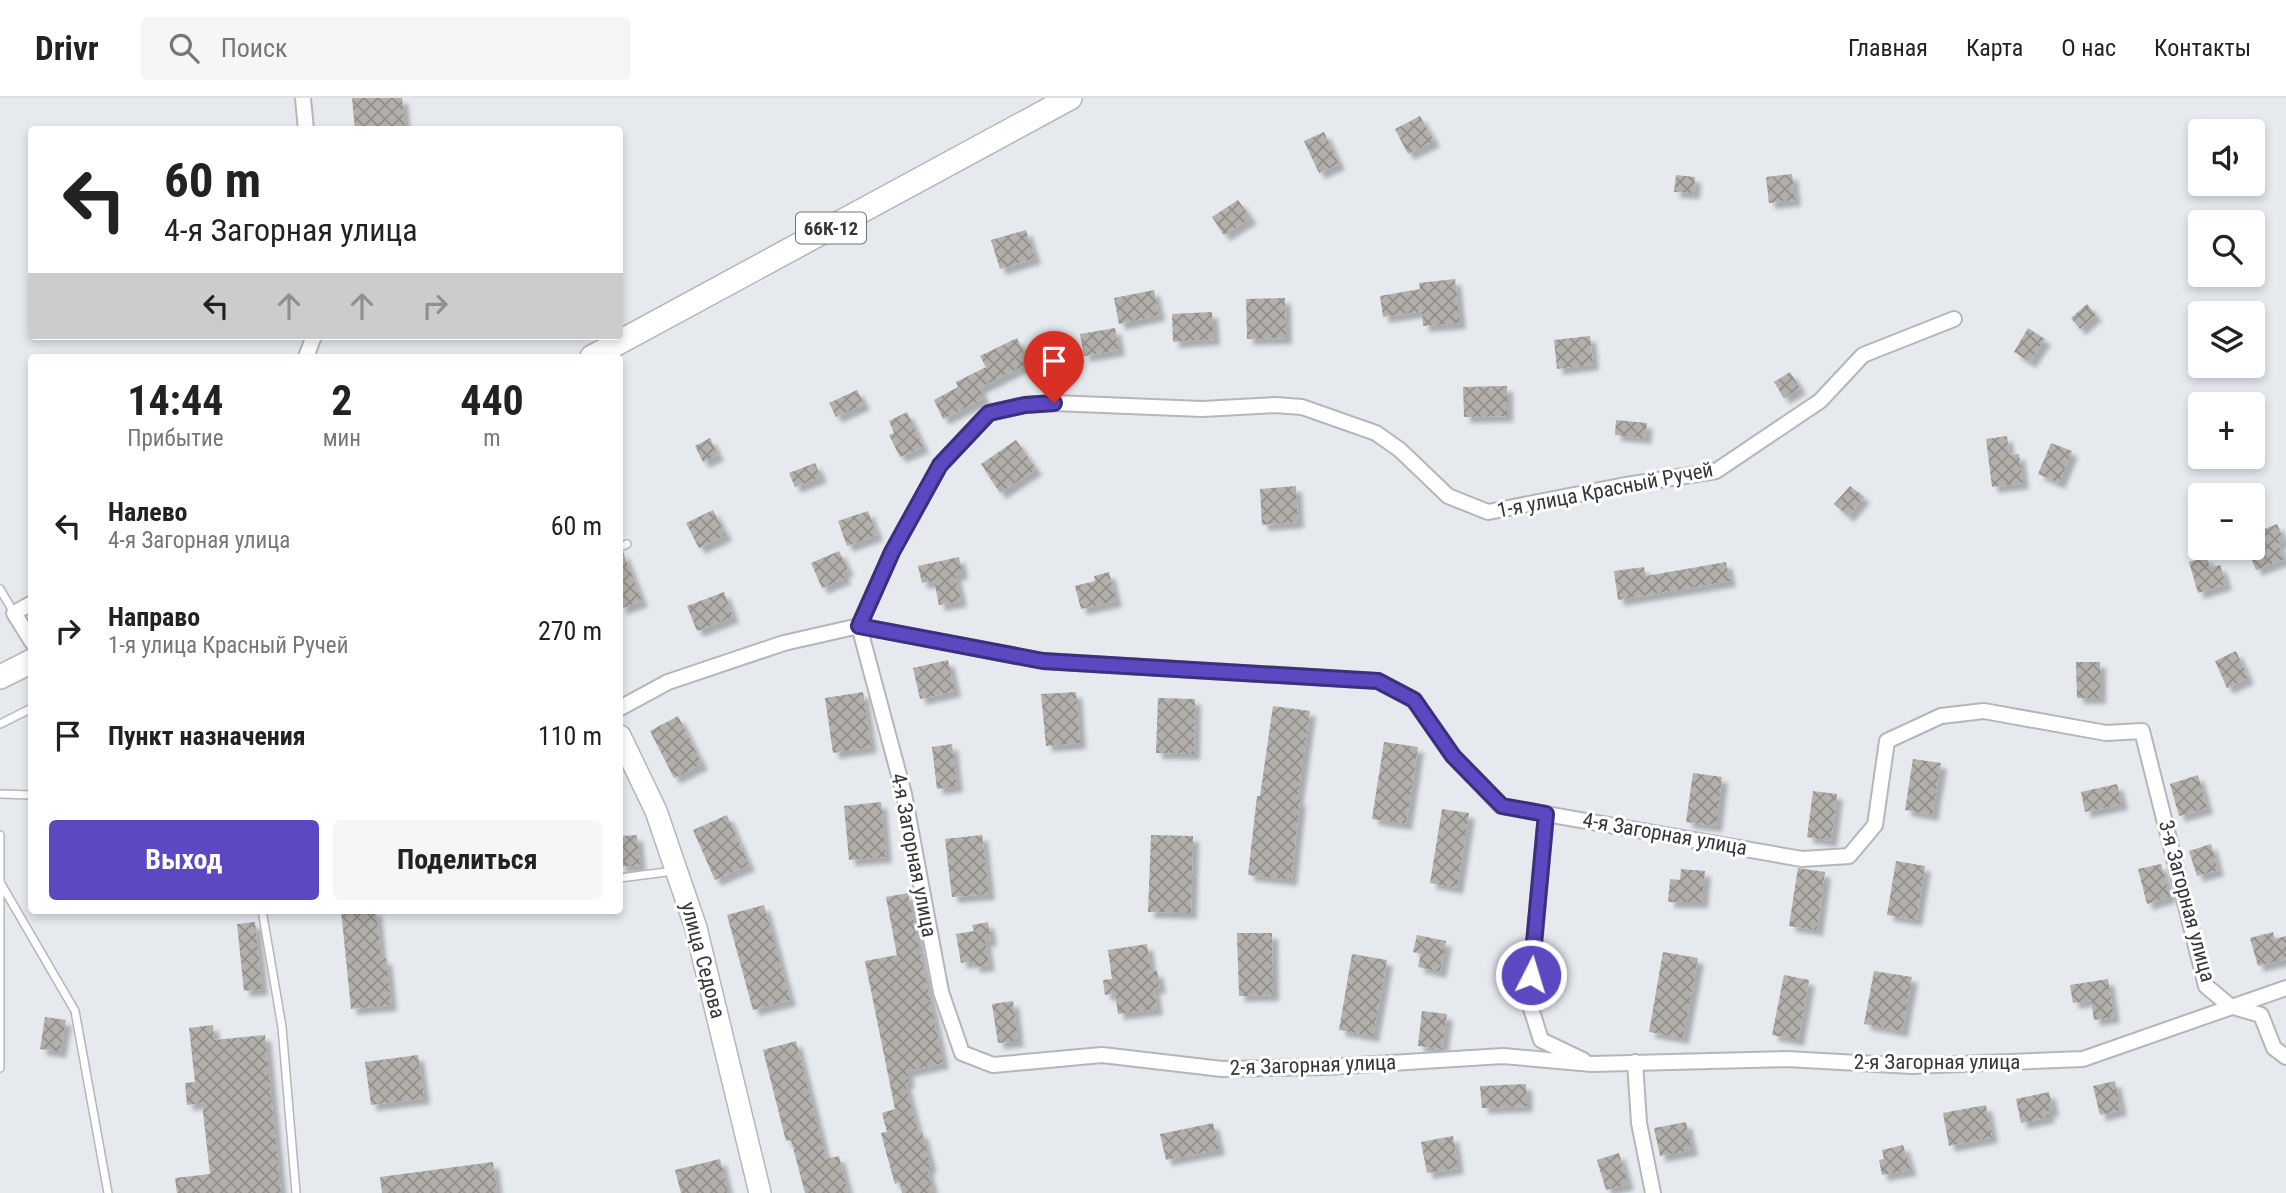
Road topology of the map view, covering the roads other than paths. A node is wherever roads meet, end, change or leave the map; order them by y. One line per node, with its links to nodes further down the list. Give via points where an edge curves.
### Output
1 (303, 98): 3 (street)
2 (1070, 98): 5 (main road, 66К-12)
3 (306, 126)
4 (1954, 319): 9 (street, 1-я улица Красный Ручей, via 1863,355 1820,401 1716,471 1488,512 1448,496 1376,433 1302,407 1202,409 1054,403 989,413 940,465 892,552)
5 (598, 354)
6 (0, 589): 8 (lane)
7 (28, 605): 8 (street)
8 (14, 613): 10 (street)
9 (859, 626): 13 (street, 4-я Загорная улица, via 784,643 667,682); 20 (street, 4-я Загорная улица, via 1043,661 1378,681 1414,700 1453,756 1502,806); 31 (street, 4-я Загорная улица, via 904,794 941,992 962,1053)
10 (28, 636)
11 (28, 663): 12 (main road)
12 (0, 677)
13 (623, 706)
14 (28, 710): 15 (lane)
15 (0, 724)
16 (2142, 731): 20 (street, 4-я Загорная улица, via 2106,733 1984,711 1941,716 1887,741 1875,825 1849,856 1802,859); 27 (street, 3-я Загорная улица, via 2206,986)
17 (623, 751): 22 (street, улица Седова, via 656,811)
18 (0, 794): 19 (lane)
19 (28, 795)
20 (1546, 814): 30 (street, via 1529,1002 1541,1040)
21 (0, 835): 24 (lane)
22 (677, 868): 23 (lane); 35 (street, улица Седова)
23 (623, 878)
24 (0, 882): 32 (lane); 33 (lane, via 75,1011)
25 (263, 914): 34 (lane, via 282,1027)
26 (2286, 988): 27 (street, 3-я Загорная улица)
27 (2230, 1006): 28 (street, via 2260,1016 2274,1048); 29 (street, 2-я Загорная улица, via 2082,1059 1912,1066 1787,1059)
28 (2286, 1057)
29 (1634, 1062): 30 (street, 2-я Загорная улица); 36 (street, via 1639,1123)
30 (1592, 1064): 31 (street, 2-я Загорная улица, via 1503,1056 1222,1069 1102,1055)
31 (993, 1065)
32 (0, 1068)
33 (107, 1193)
34 (296, 1193)
35 (760, 1193)
36 (1653, 1193)

